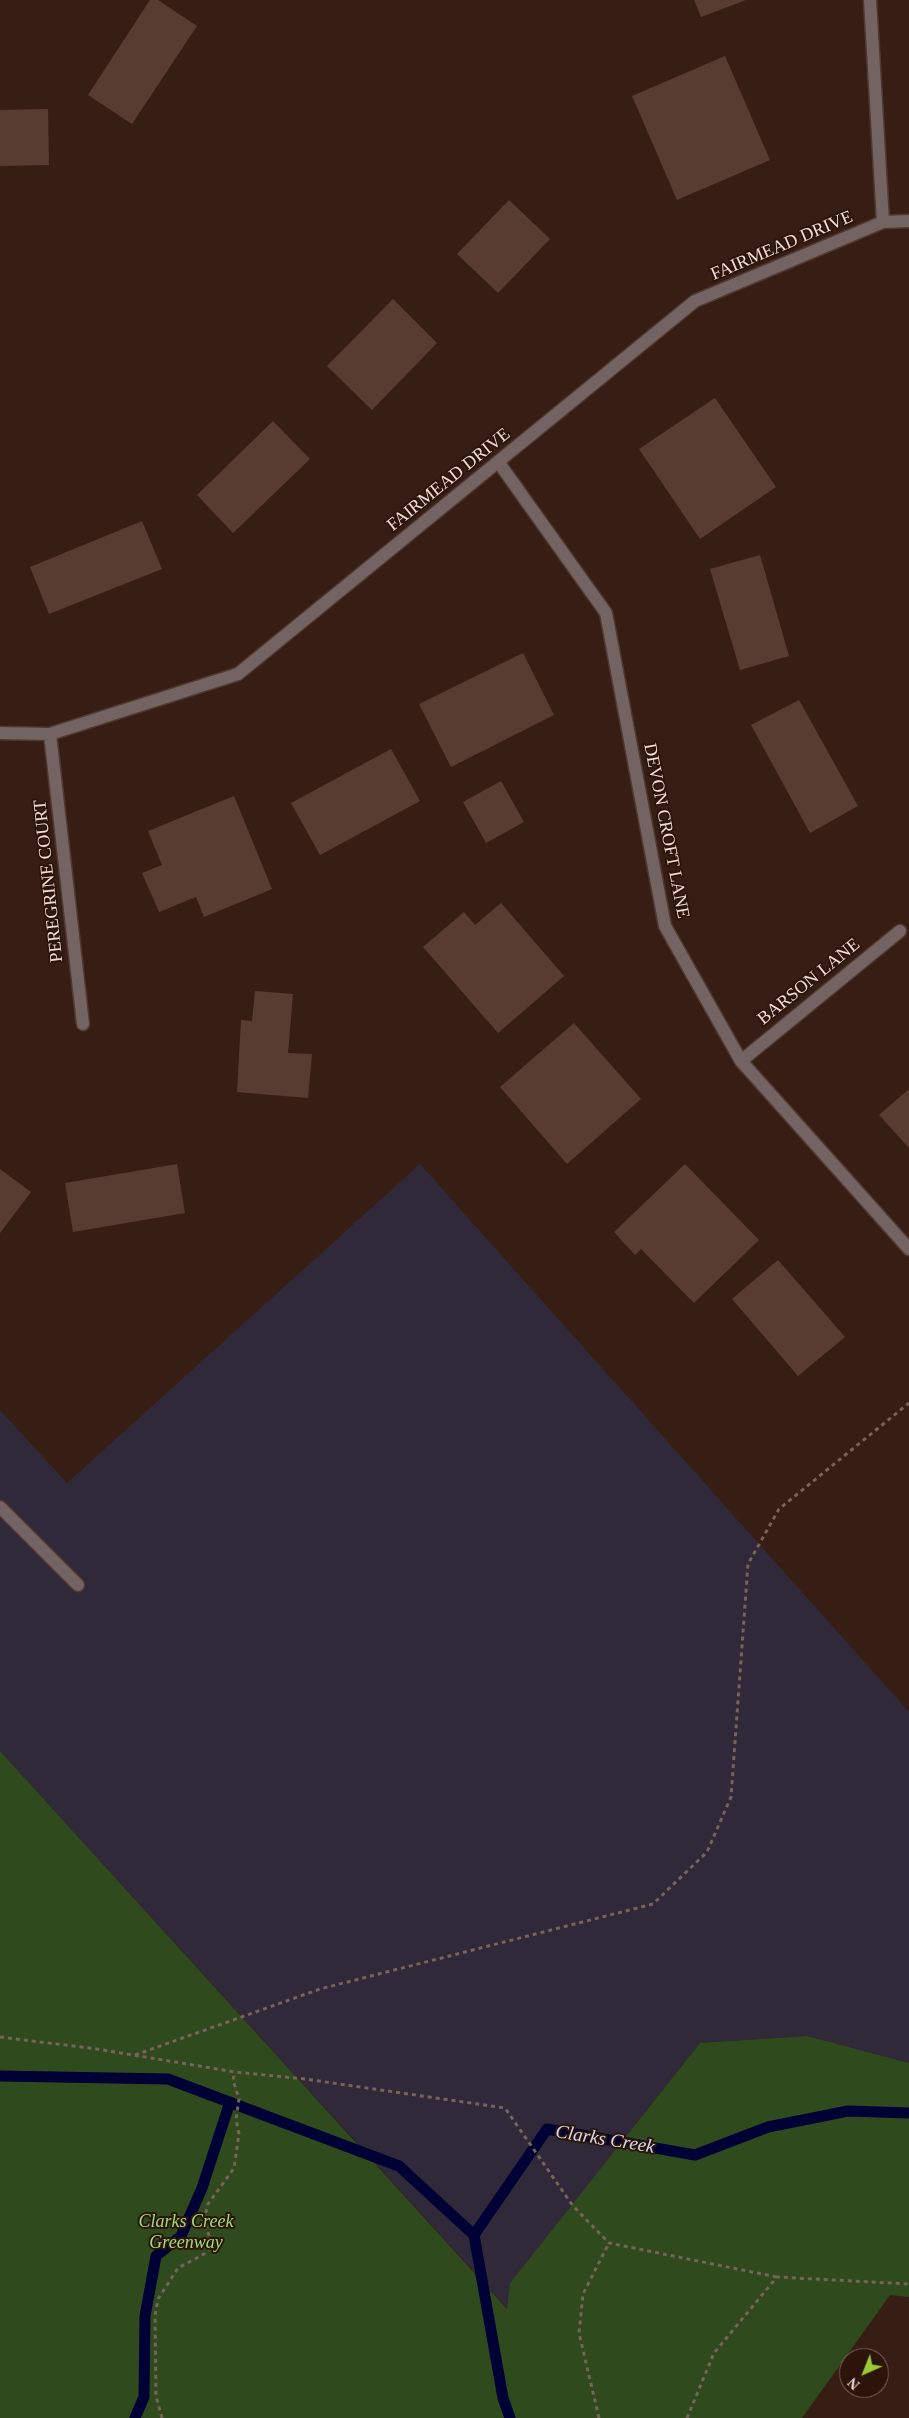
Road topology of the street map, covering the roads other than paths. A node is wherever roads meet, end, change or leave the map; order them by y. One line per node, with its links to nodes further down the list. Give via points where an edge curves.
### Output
1 (870, 0): 3 (street)
2 (909, 221): 3 (street, FAIRMEAD DRIVE)
3 (883, 222): 4 (street, FAIRMEAD DRIVE, via 695,301)
4 (498, 463): 6 (street, FAIRMEAD DRIVE, via 238,674); 9 (street, DEVON CROFT LANE, via 606,613 665,926)
5 (0, 733): 6 (street, FAIRMEAD DRIVE)
6 (50, 734): 8 (street, PEREGRINE COURT)
7 (900, 930): 9 (street, BARSON LANE)
8 (83, 1024)
9 (741, 1061): 10 (street, DEVON CROFT LANE)
10 (909, 1249)
11 (0, 1506): 12 (street)
12 (78, 1586)

